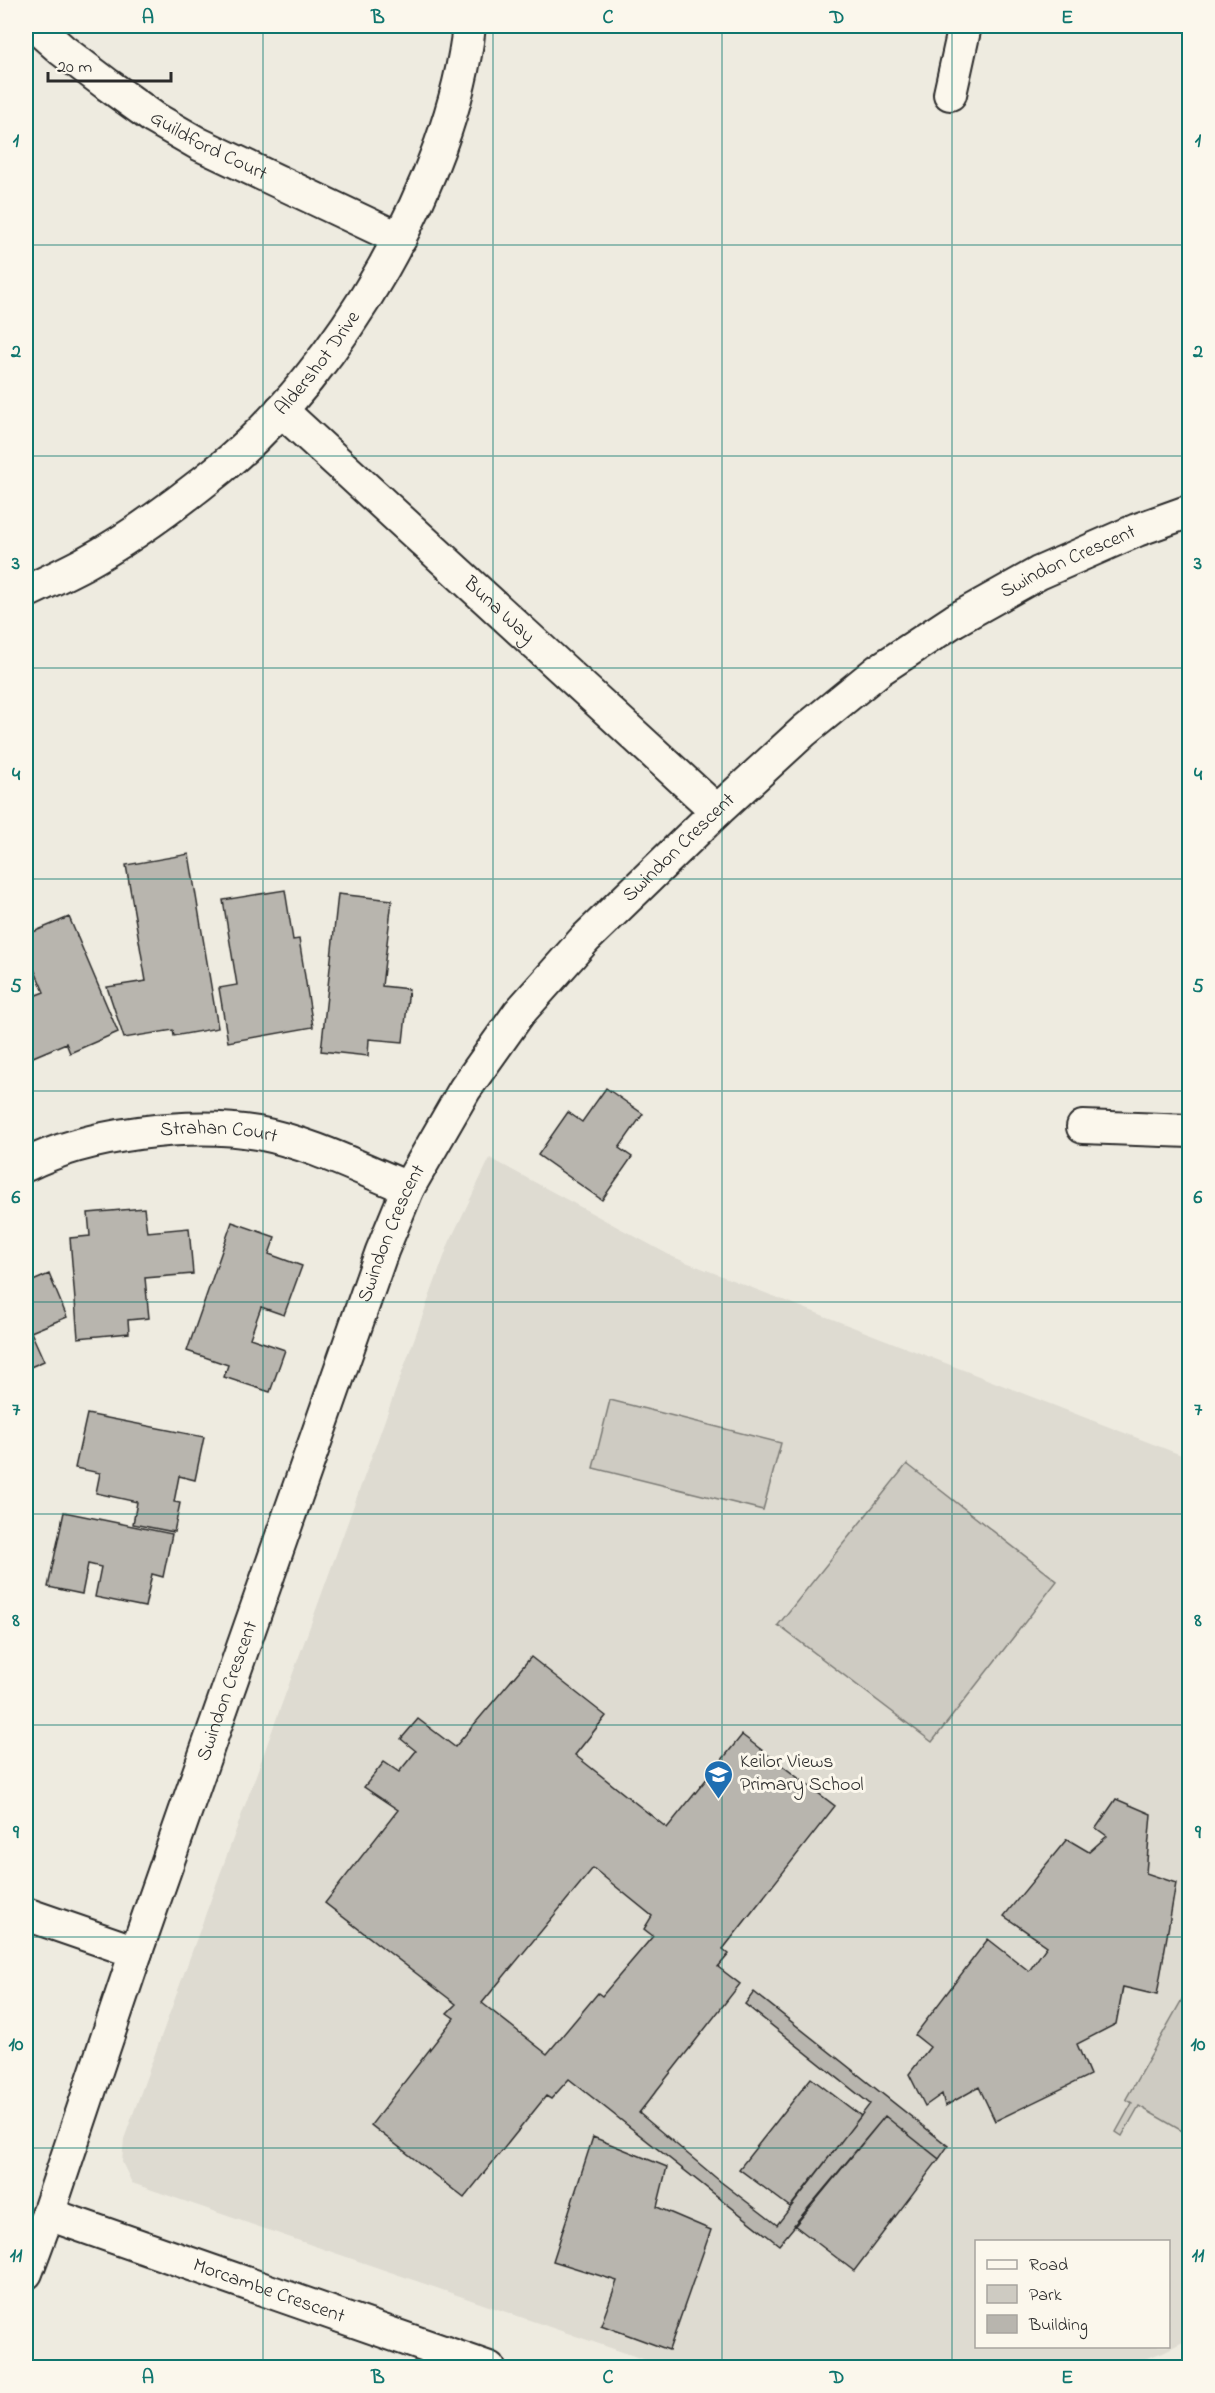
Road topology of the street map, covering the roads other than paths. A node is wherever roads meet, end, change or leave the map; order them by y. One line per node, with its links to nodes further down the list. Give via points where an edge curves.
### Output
1 (35, 26): 5 (street, Guildford Court, via 108,85 181,134)
2 (469, 26): 5 (street, Aldershot Drive, via 436,159)
3 (965, 26): 4 (street)
4 (950, 94)
5 (400, 239): 6 (street, Aldershot Drive, via 313,372)
6 (281, 410): 8 (street, Aldershot Drive, via 222,468 153,520 84,564); 9 (street, Buna Way)
7 (1190, 511): 9 (street, Swindon Crescent, via 1039,573 955,620 879,670 804,731)
8 (26, 592)
9 (717, 811): 13 (street, Swindon Crescent, via 585,939 519,1013 465,1089)
10 (1083, 1127): 11 (street)
11 (1190, 1131)
12 (26, 1165): 13 (street, Strahan Court, via 83,1144 148,1131 208,1129 258,1133 314,1149)
13 (408, 1188): 15 (street, Swindon Crescent, via 382,1251)
14 (26, 1914): 15 (street)
15 (136, 1952): 16 (street, Swindon Crescent)
16 (48, 2214): 17 (street, Swindon Crescent); 18 (street, Morcambe Crescent)
17 (26, 2273)
18 (489, 2367)

